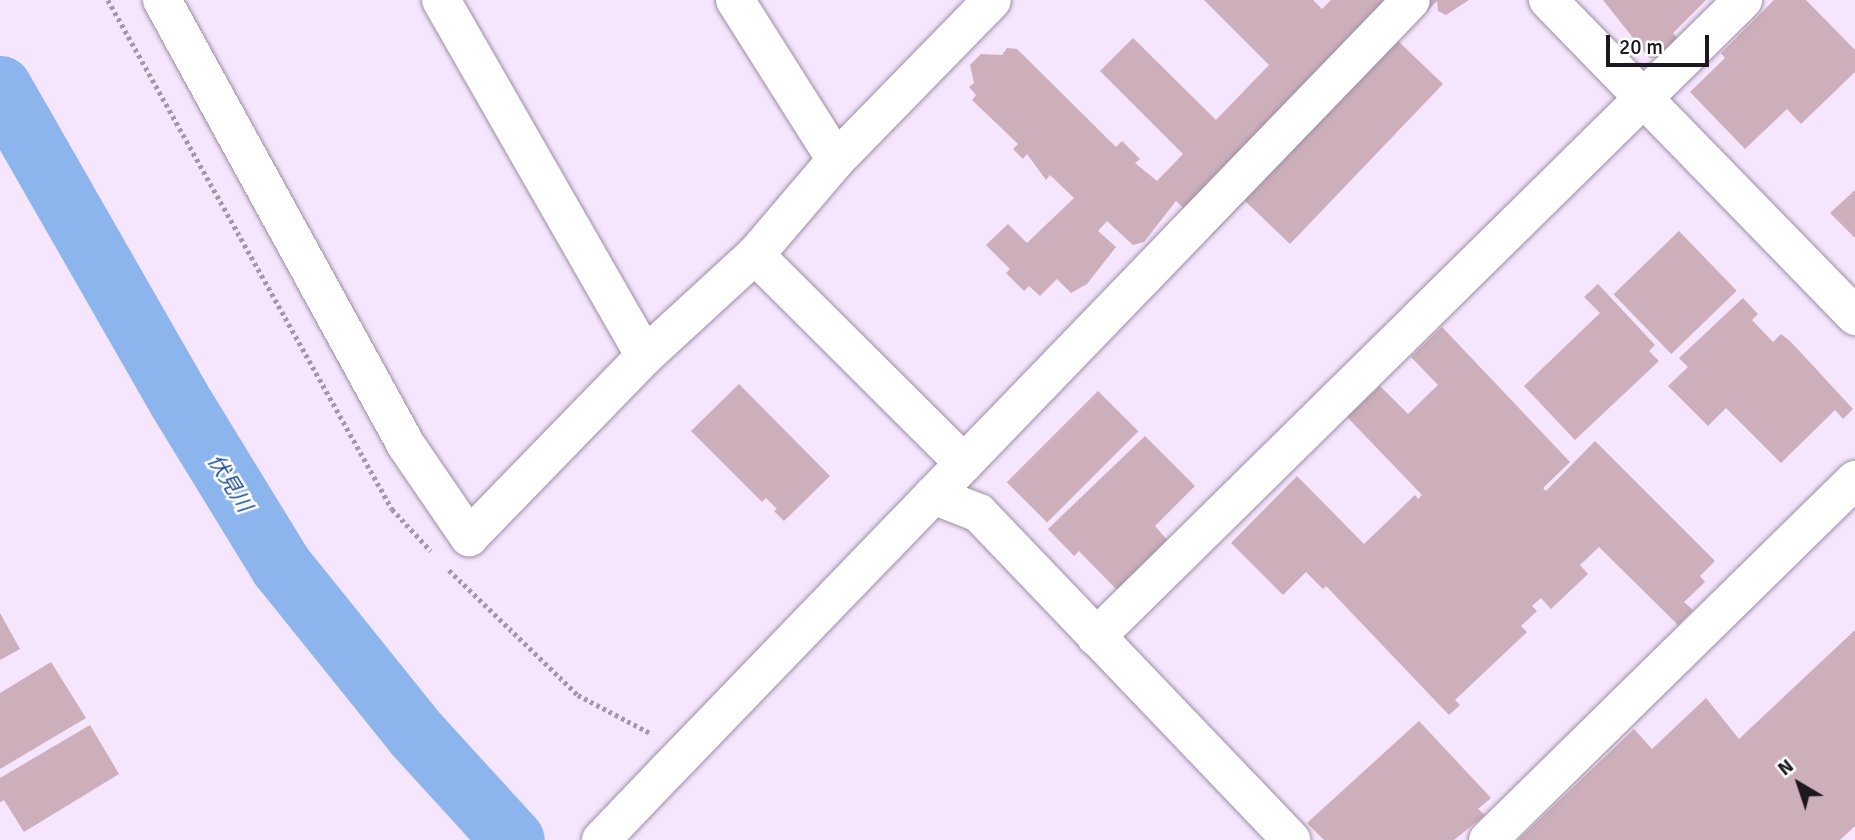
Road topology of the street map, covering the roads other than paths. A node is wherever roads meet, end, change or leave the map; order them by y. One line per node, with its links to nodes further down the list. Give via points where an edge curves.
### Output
1 (162, 0): 12 (street, via 406,445 469,537)
2 (441, 0): 12 (street)
3 (735, 0): 9 (street)
4 (992, 0): 9 (street)
5 (1411, 0): 13 (street)
6 (1548, 0): 8 (street)
7 (1743, 0): 8 (street)
8 (1643, 98): 11 (street); 16 (street)
9 (836, 160): 10 (street)
10 (755, 255): 12 (street); 13 (street)
11 (1855, 316)
12 (645, 356)
13 (964, 463): 15 (street)
14 (1855, 480): 19 (street)
15 (933, 495): 16 (street, via 979,513); 17 (street)
16 (1096, 637): 18 (street)
17 (601, 840)
18 (1291, 840)
19 (1488, 840)

